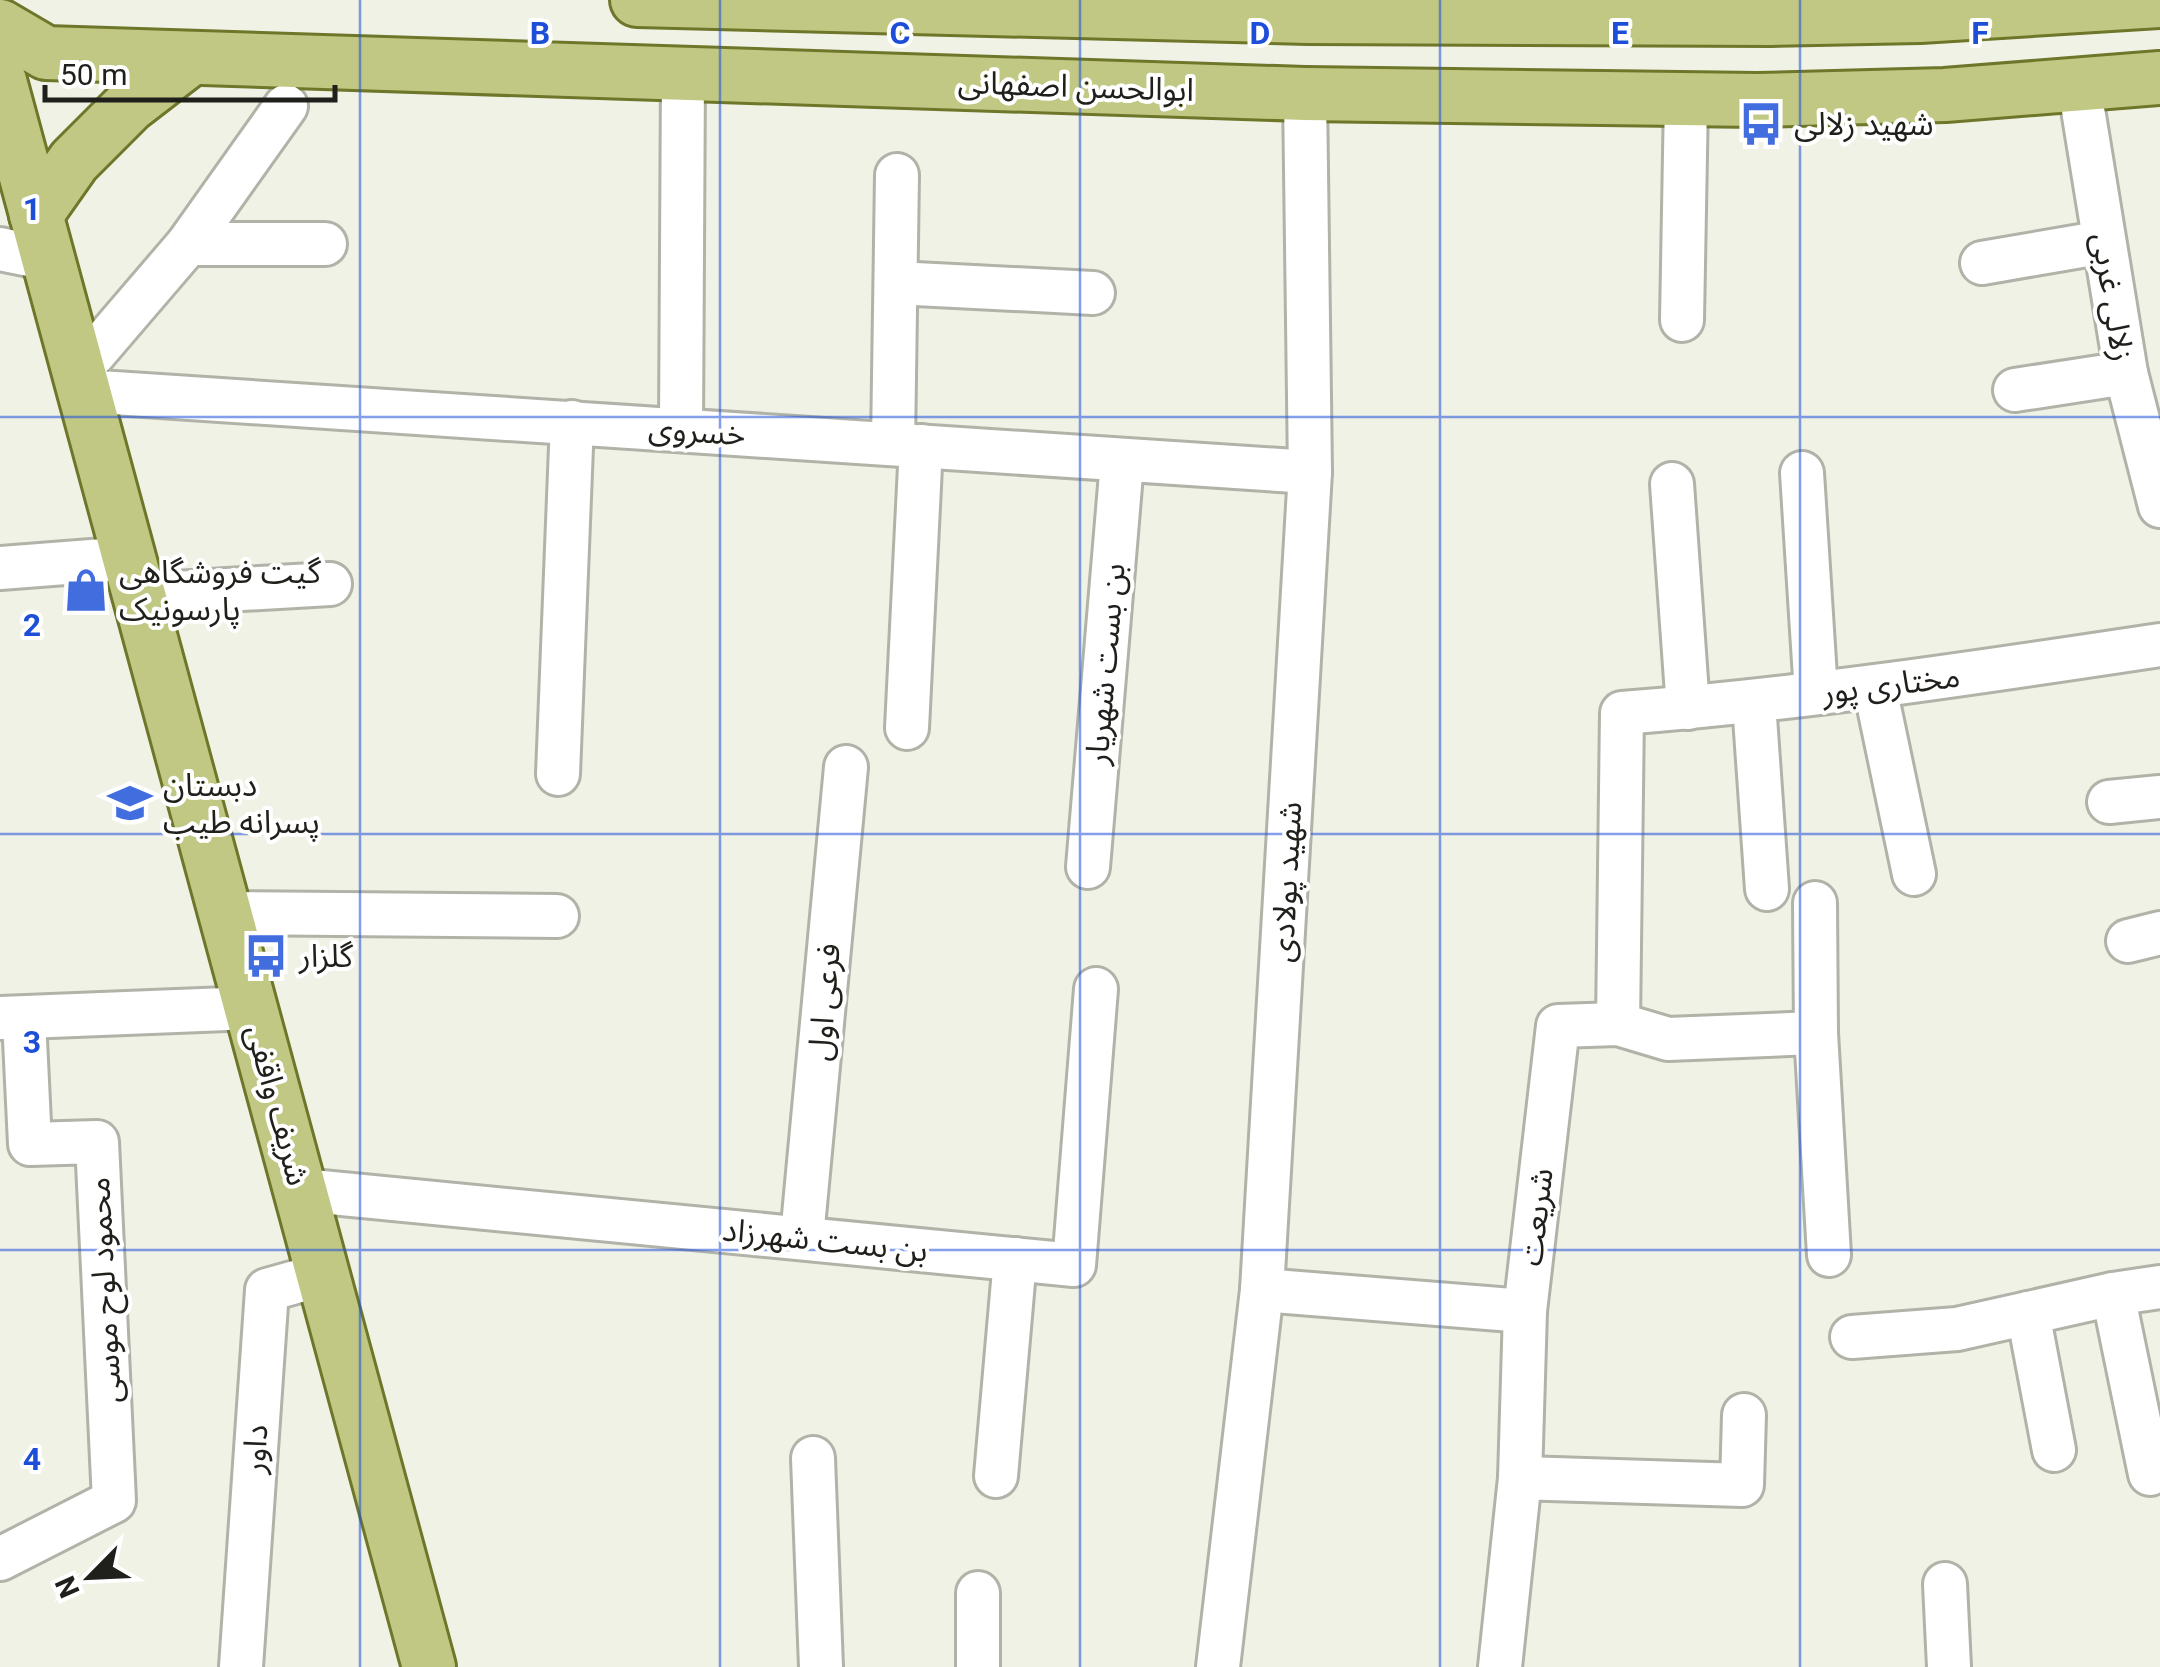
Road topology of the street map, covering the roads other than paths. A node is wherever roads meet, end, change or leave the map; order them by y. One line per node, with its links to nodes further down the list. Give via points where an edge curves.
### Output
1 (11, 0): 5 (main road)
2 (637, 0): 6 (main road)
3 (2160, 2): 4 (main road)
4 (2075, 3): 7 (main road, via 1771,19)
5 (0, 6)
6 (791, 6): 8 (main road); 12 (main road, via 806,12 821,39 819,55)
7 (1307, 8): 8 (main road)
8 (925, 9): 15 (main road, via 900,24 894,38 892,53)
9 (0, 26): 10 (main road, ابوالحسن اصفهانی, via 46,54)
10 (190, 58): 11 (main road, ابوالحسن اصفهانی); 21 (main road, via 88,147)
11 (683, 73): 12 (main road, ابوالحسن اصفهانی); 33 (street)
12 (798, 77): 15 (main road, ابوالحسن اصفهانی)
13 (2160, 78): 16 (main road, ابوالحسن اصفهانی)
14 (0, 80): 21 (main road, شریف واقفی)
15 (904, 80): 17 (main road, ابوالحسن اصفهانی)
16 (2079, 85): 18 (main road, ابوالحسن اصفهانی); 22 (street, زلالی غربی)
17 (1305, 94): 18 (main road, ابوالحسن اصفهانی); 36 (street, شهید پولادی)
18 (1686, 100): 28 (street)
19 (286, 106): 23 (street)
20 (897, 175): 26 (street)
21 (28, 241): 30 (main road, شریف واقفی)
22 (2104, 242): 25 (street); 29 (street, زلالی غربی)
23 (188, 244): 24 (street); 30 (street)
24 (324, 244)
25 (1982, 264)
26 (896, 283): 27 (street); 34 (street)
27 (1093, 292)
28 (1682, 320)
29 (2126, 373): 31 (street); 39 (street, زلالی غربی)
30 (82, 380): 32 (street, خسروی); 41 (main road, شریف واقفی)
31 (2014, 390)
32 (572, 422): 33 (street, خسروی); 50 (street)
33 (681, 429): 34 (street, خسروی)
34 (907, 445): 35 (street, خسروی); 48 (street)
35 (1122, 462): 36 (street, خسروی); 53 (street, بن بست شهریار)
36 (1310, 472): 70 (street, شهید پولادی)
37 (1802, 474): 45 (street)
38 (1672, 484): 47 (street)
39 (2158, 488)
40 (0, 568): 41 (street)
41 (135, 577): 42 (street); 57 (main road, شریف واقفی)
42 (330, 584)
43 (2160, 645): 44 (street, مختاری پور)
44 (1875, 688): 45 (street, مختاری پور); 54 (street)
45 (1816, 693): 46 (street, مختاری پور)
46 (1754, 703): 47 (street, مختاری پور); 55 (street)
47 (1688, 708): 62 (street, مختاری پور, via 1622,713)
48 (907, 728)
49 (846, 767): 65 (street, فرعی اول)
50 (558, 774)
51 (2160, 797): 52 (street)
52 (2109, 802)
53 (1088, 867)
54 (1914, 874)
55 (1767, 889)
56 (1815, 902): 63 (street)
57 (226, 914): 58 (street); 60 (main road, شریف واقفی)
58 (557, 916)
59 (1096, 989): 67 (street, بن بست شهرزاد, via 1074,1264)
60 (252, 1008): 61 (street); 64 (main road, شریف واقفی)
61 (12, 1018): 81 (street, محمود لوح موسی, via 30,1144 97,1142 114,1501)
62 (1618, 1024): 63 (street, شریعت, via 1668,1039); 72 (street, شریعت, via 1558,1026)
63 (1816, 1033): 66 (street)
64 (301, 1190): 65 (street, بن بست شهرزاد); 68 (main road, شریف واقفی)
65 (802, 1237): 67 (street, بن بست شهرزاد)
66 (1829, 1255)
67 (1015, 1258): 79 (street)
68 (324, 1274): 84 (street, داور, via 267,1290); 85 (main road, شریف واقفی)
69 (2160, 1287): 71 (street)
70 (1262, 1290): 72 (street); 88 (street, شهید پولادی)
71 (2113, 1294): 73 (street); 78 (street)
72 (1525, 1311): 80 (street, شریعت)
73 (2028, 1312): 74 (street, via 1956,1329); 76 (street)
74 (1852, 1337)
75 (1744, 1415): 80 (street, via 1742,1485)
76 (2054, 1450)
77 (813, 1458): 86 (street)
78 (2150, 1474)
79 (996, 1476)
80 (1520, 1478): 89 (street, شریعت)
81 (0, 1559)
82 (1945, 1584): 90 (street)
83 (978, 1593): 87 (street)
84 (241, 1667)
85 (429, 1667)
86 (821, 1667)
87 (978, 1667)
88 (1218, 1667)
89 (1500, 1667)
90 (1949, 1667)

